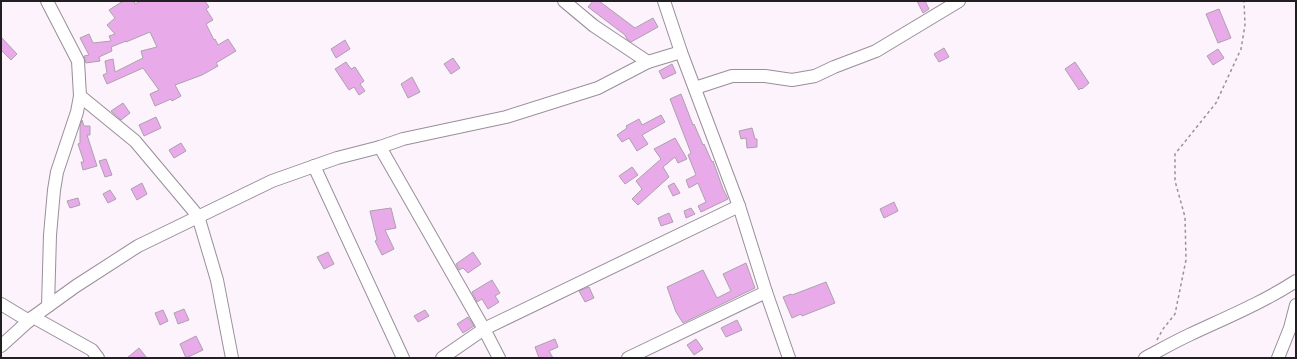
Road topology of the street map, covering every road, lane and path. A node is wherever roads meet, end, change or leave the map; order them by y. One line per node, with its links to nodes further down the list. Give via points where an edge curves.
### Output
1 (47, 1): 9 (street, via 78,61)
2 (564, 1): 7 (street, via 594,26)
3 (664, 1): 6 (street)
4 (958, 1): 8 (street, via 876,51 815,76 792,80 765,76 732,76)
5 (1244, 1): 22 (path, via 1245,25 1241,49 1216,103 1175,154 1175,181 1185,217 1186,260 1175,314)
6 (681, 52): 7 (street); 8 (street)
7 (648, 62): 10 (street, via 598,88 506,117 404,138)
8 (695, 88): 12 (street)
9 (80, 96): 13 (street, via 135,141); 18 (street, via 54,190)
10 (380, 147): 11 (street); 20 (street)
11 (314, 166): 13 (street, via 272,181); 25 (street)
12 (739, 206): 15 (street); 20 (street)
13 (198, 216): 18 (street, via 138,246); 24 (street, via 217,280)
14 (1296, 281): 22 (street, via 1236,315)
15 (766, 292): 28 (street); 29 (street)
16 (1, 304): 19 (street)
17 (1296, 305): 30 (street)
18 (48, 306): 19 (street)
19 (31, 319): 21 (street); 23 (street, via 92,350)
20 (484, 329): 26 (street); 27 (street)
21 (1, 346)
22 (1147, 357)
23 (98, 358)
24 (232, 358)
25 (403, 358)
26 (442, 358)
27 (499, 358)
28 (628, 358)
29 (789, 358)
30 (1278, 358)

